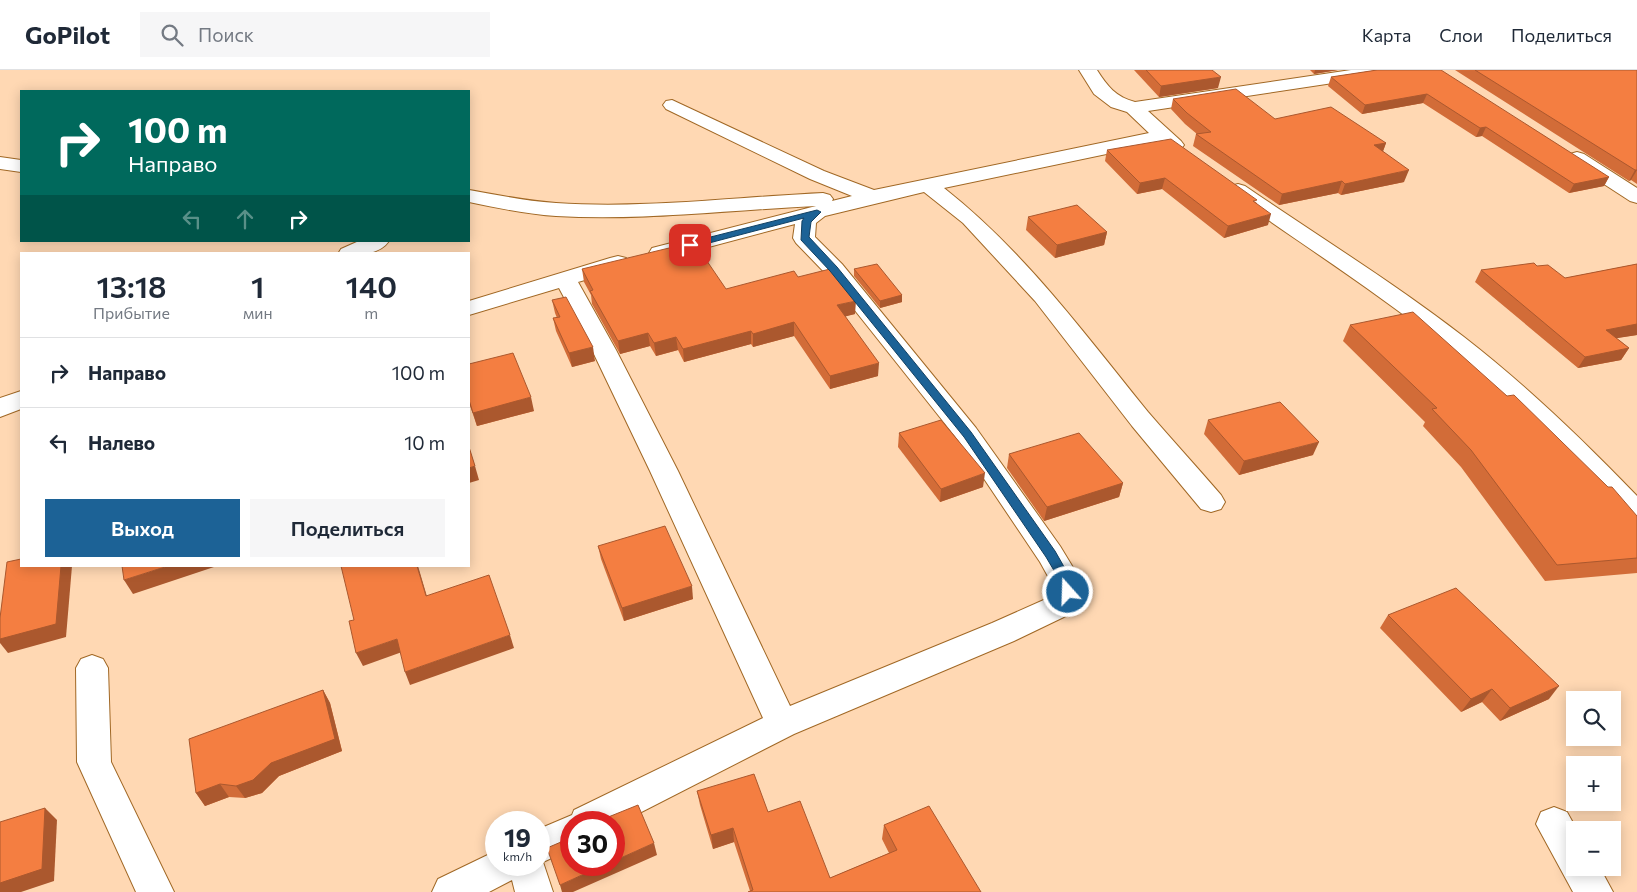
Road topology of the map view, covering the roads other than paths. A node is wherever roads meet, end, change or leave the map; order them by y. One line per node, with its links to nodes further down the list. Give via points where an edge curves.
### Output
1 (1088, 70): 4 (street, via 1100,90)
2 (1386, 70): 4 (street)
3 (672, 105): 15 (street)
4 (1134, 108): 5 (street)
5 (1162, 136): 7 (street); 12 (street)
6 (1561, 148): 14 (street)
7 (1191, 157)
8 (0, 163): 9 (street)
9 (20, 166)
10 (1221, 178): 26 (street, via 1457,343)
11 (470, 180): 16 (street)
12 (927, 185): 15 (street); 25 (street, via 970,219 1043,296)
13 (470, 196): 16 (street)
14 (1637, 196)
15 (872, 197): 16 (street, via 639,210 566,210); 18 (street)
16 (510, 204): 17 (street)
17 (470, 210)
18 (817, 212): 21 (street); 28 (street, via 806,221 804,238 834,269 967,434 1050,554 1065,579 1068,592 1057,607 1003,632)
19 (376, 242): 20 (street)
20 (353, 252)
21 (565, 279): 22 (street); 28 (street, via 590,321 641,423 738,623)
22 (470, 308)
23 (20, 399): 24 (street)
24 (0, 408)
25 (1211, 502)
26 (1632, 503)
27 (92, 668): 35 (street, via 94,762)
28 (782, 724): 29 (street)
29 (609, 811)
30 (1554, 824): 31 (street)
31 (1566, 845)
32 (485, 875): 36 (street)
33 (529, 876): 37 (street)
34 (1585, 876): 38 (street)
35 (155, 892)
36 (451, 892)
37 (534, 892)
38 (1594, 892)

